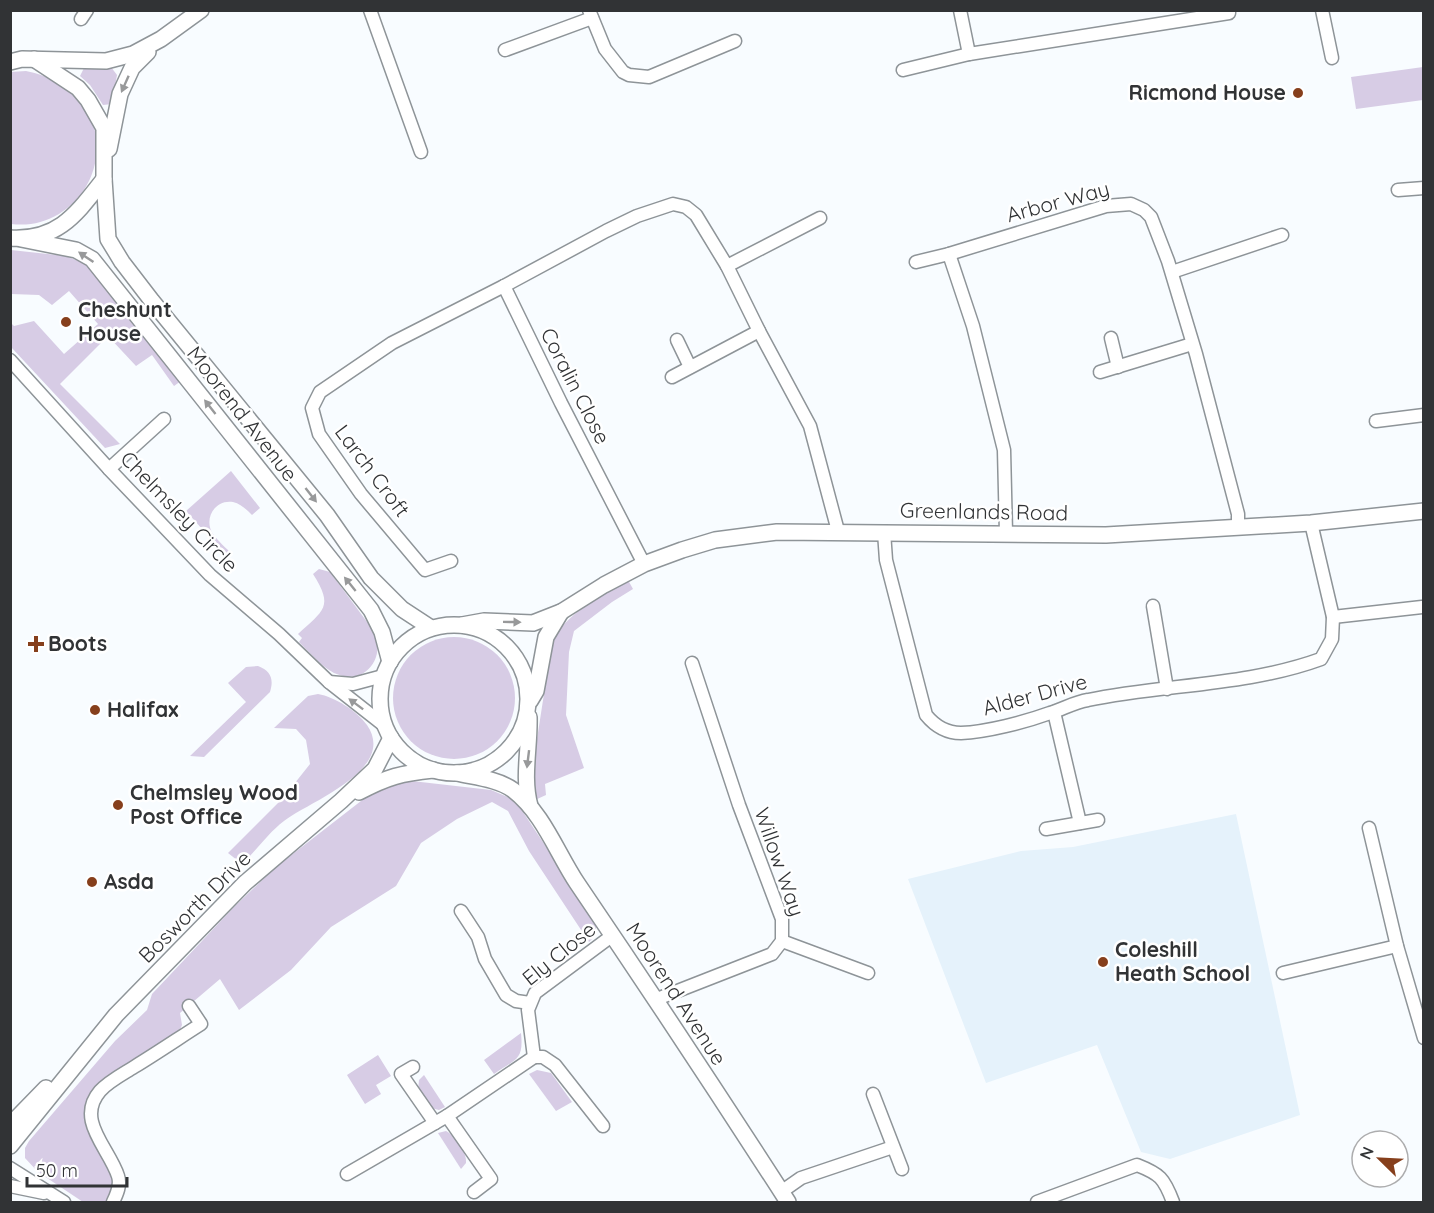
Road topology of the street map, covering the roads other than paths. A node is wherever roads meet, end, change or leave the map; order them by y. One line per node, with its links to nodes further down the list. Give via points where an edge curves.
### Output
1 (201, 10): 7 (street)
2 (370, 10): 14 (street)
3 (960, 10): 10 (street)
4 (1322, 10): 11 (street)
5 (1229, 13): 10 (street)
6 (591, 14): 8 (street, via 605,49 629,75 649,77); 9 (street)
7 (161, 39): 12 (street, via 133,54 106,61); 15 (street, one-way to 15, via 132,68 120,94)
8 (735, 41)
9 (505, 50)
10 (969, 54): 13 (street)
11 (1332, 58)
12 (19, 59): 15 (street, Moorend Avenue, via 65,78 88,100 104,128)
13 (903, 70)
14 (421, 152)
15 (104, 172): 20 (street, via 71,220 51,232); 52 (street, Moorend Avenue, one-way to 52, via 108,239 123,262 327,515 372,578 402,609)
16 (1424, 188): 17 (street)
17 (1398, 190)
18 (820, 218): 23 (street)
19 (1282, 235): 24 (street)
20 (16, 239): 53 (street, Moorend Avenue, one-way to 20, via 371,610 92,259 76,250)
21 (949, 254): 22 (street, Arbor Way); 24 (street, Arbor Way, via 1084,212 1131,204 1151,217); 44 (street, via 973,326 1004,450)
22 (916, 262)
23 (728, 266): 25 (street, via 696,215 673,204 637,216); 26 (street)
24 (1172, 272): 29 (street, Arbor Way)
25 (504, 286): 45 (street, Larch Croft, via 392,343 320,392 312,408 319,434 425,570); 46 (street, Coralin Close)
26 (759, 331): 31 (street); 42 (street, via 810,426)
27 (1111, 338): 32 (street)
28 (677, 340): 31 (street)
29 (1192, 344): 32 (street); 41 (street, Arbor Way, via 1238,514)
30 (10, 360): 38 (street, Chelmsley Circle)
31 (690, 367): 34 (street)
32 (1118, 367): 33 (street)
33 (1100, 372)
34 (672, 377)
35 (1424, 415): 37 (street)
36 (164, 419): 38 (street)
37 (1376, 421)
38 (109, 469): 56 (street, Chelmsley Circle, via 210,575)
39 (1424, 511): 40 (street, Greenlands Road)
40 (1311, 523): 41 (street, Greenlands Road); 50 (street, Alder Drive)
41 (1238, 528): 44 (street, Greenlands Road, via 1106,535)
42 (838, 531): 43 (street, Greenlands Road); 46 (street, Greenlands Road, via 777,532 715,540)
43 (884, 532): 44 (street, Greenlands Road); 59 (street, Alder Drive, via 886,560 915,673 926,715 934,724 961,733 1021,723)
44 (1006, 533)
45 (451, 561)
46 (644, 564): 49 (street, Greenlands Road)
47 (1153, 606): 57 (street)
48 (1422, 607): 50 (street)
49 (561, 612): 51 (street, Greenlands Road, one-way to 49, via 484,621 533,622); 58 (street, Greenlands Road, via 546,637 536,691)
50 (1333, 617): 57 (street, Alder Drive, via 1332,639 1321,658 1295,668)
51 (462, 625): 52 (street); 58 (street, via 488,633 510,651 520,665)
52 (431, 628): 53 (street, via 404,645)
53 (390, 662): 55 (street)
54 (692, 663): 71 (street, Willow Way, via 782,919)
55 (383, 676): 56 (street, via 353,684); 60 (street, via 380,703)
56 (329, 682): 60 (street, Chelmsley Circle, one-way to 56)
57 (1167, 690): 59 (street, Alder Drive, via 1116,694 1076,702)
58 (529, 706): 62 (street, via 513,743 495,761); 64 (street, Moorend Avenue, one-way to 64, via 525,778)
59 (1054, 712): 66 (street)
60 (388, 732): 61 (street, via 403,753); 63 (street, Bosworth Drive, via 375,769)
61 (433, 770): 62 (street); 63 (street, Bosworth Drive, via 384,778)
62 (457, 773): 64 (street, Moorend Avenue, via 500,784)
63 (342, 801): 78 (street, Bosworth Drive, via 245,883)
64 (531, 807): 70 (street, Moorend Avenue)
65 (1098, 820): 66 (street)
66 (1080, 823): 68 (street)
67 (1369, 828): 72 (street)
68 (1046, 829)
69 (461, 910): 76 (street, Ely Close, via 506,995)
70 (613, 936): 75 (street, Moorend Avenue); 76 (street, Ely Close, via 535,993)
71 (782, 941): 74 (street); 75 (street, Willow Way, via 772,954)
72 (1397, 945): 73 (street); 79 (street)
73 (1283, 972)
74 (867, 973)
75 (657, 999): 95 (street, Moorend Avenue)
76 (530, 1003): 80 (street, Ely Close, via 528,1023)
77 (189, 1006): 97 (street, via 201,1024 115,1079 100,1091 91,1106 95,1132 118,1176)
78 (109, 1024): 85 (street, Bosworth Drive); 87 (street, Bosworth Drive)
79 (1424, 1038)
80 (534, 1057): 83 (street); 86 (street, via 543,1057 555,1065)
81 (414, 1067): 84 (street, via 401,1074)
82 (873, 1094): 88 (street)
83 (447, 1116): 84 (street); 93 (street, via 491,1179)
84 (435, 1123): 91 (street)
85 (10, 1125)
86 (603, 1126)
87 (10, 1146)
88 (893, 1147): 90 (street); 95 (street, via 801,1178)
89 (10, 1168): 94 (street)
90 (902, 1169)
91 (347, 1174)
92 (10, 1186): 94 (street)
93 (474, 1192)
94 (51, 1195): 96 (street)
95 (785, 1197)
96 (64, 1203)
97 (113, 1203)
98 (1037, 1203): 99 (street, via 1137,1165 1157,1173)
99 (1173, 1203)

